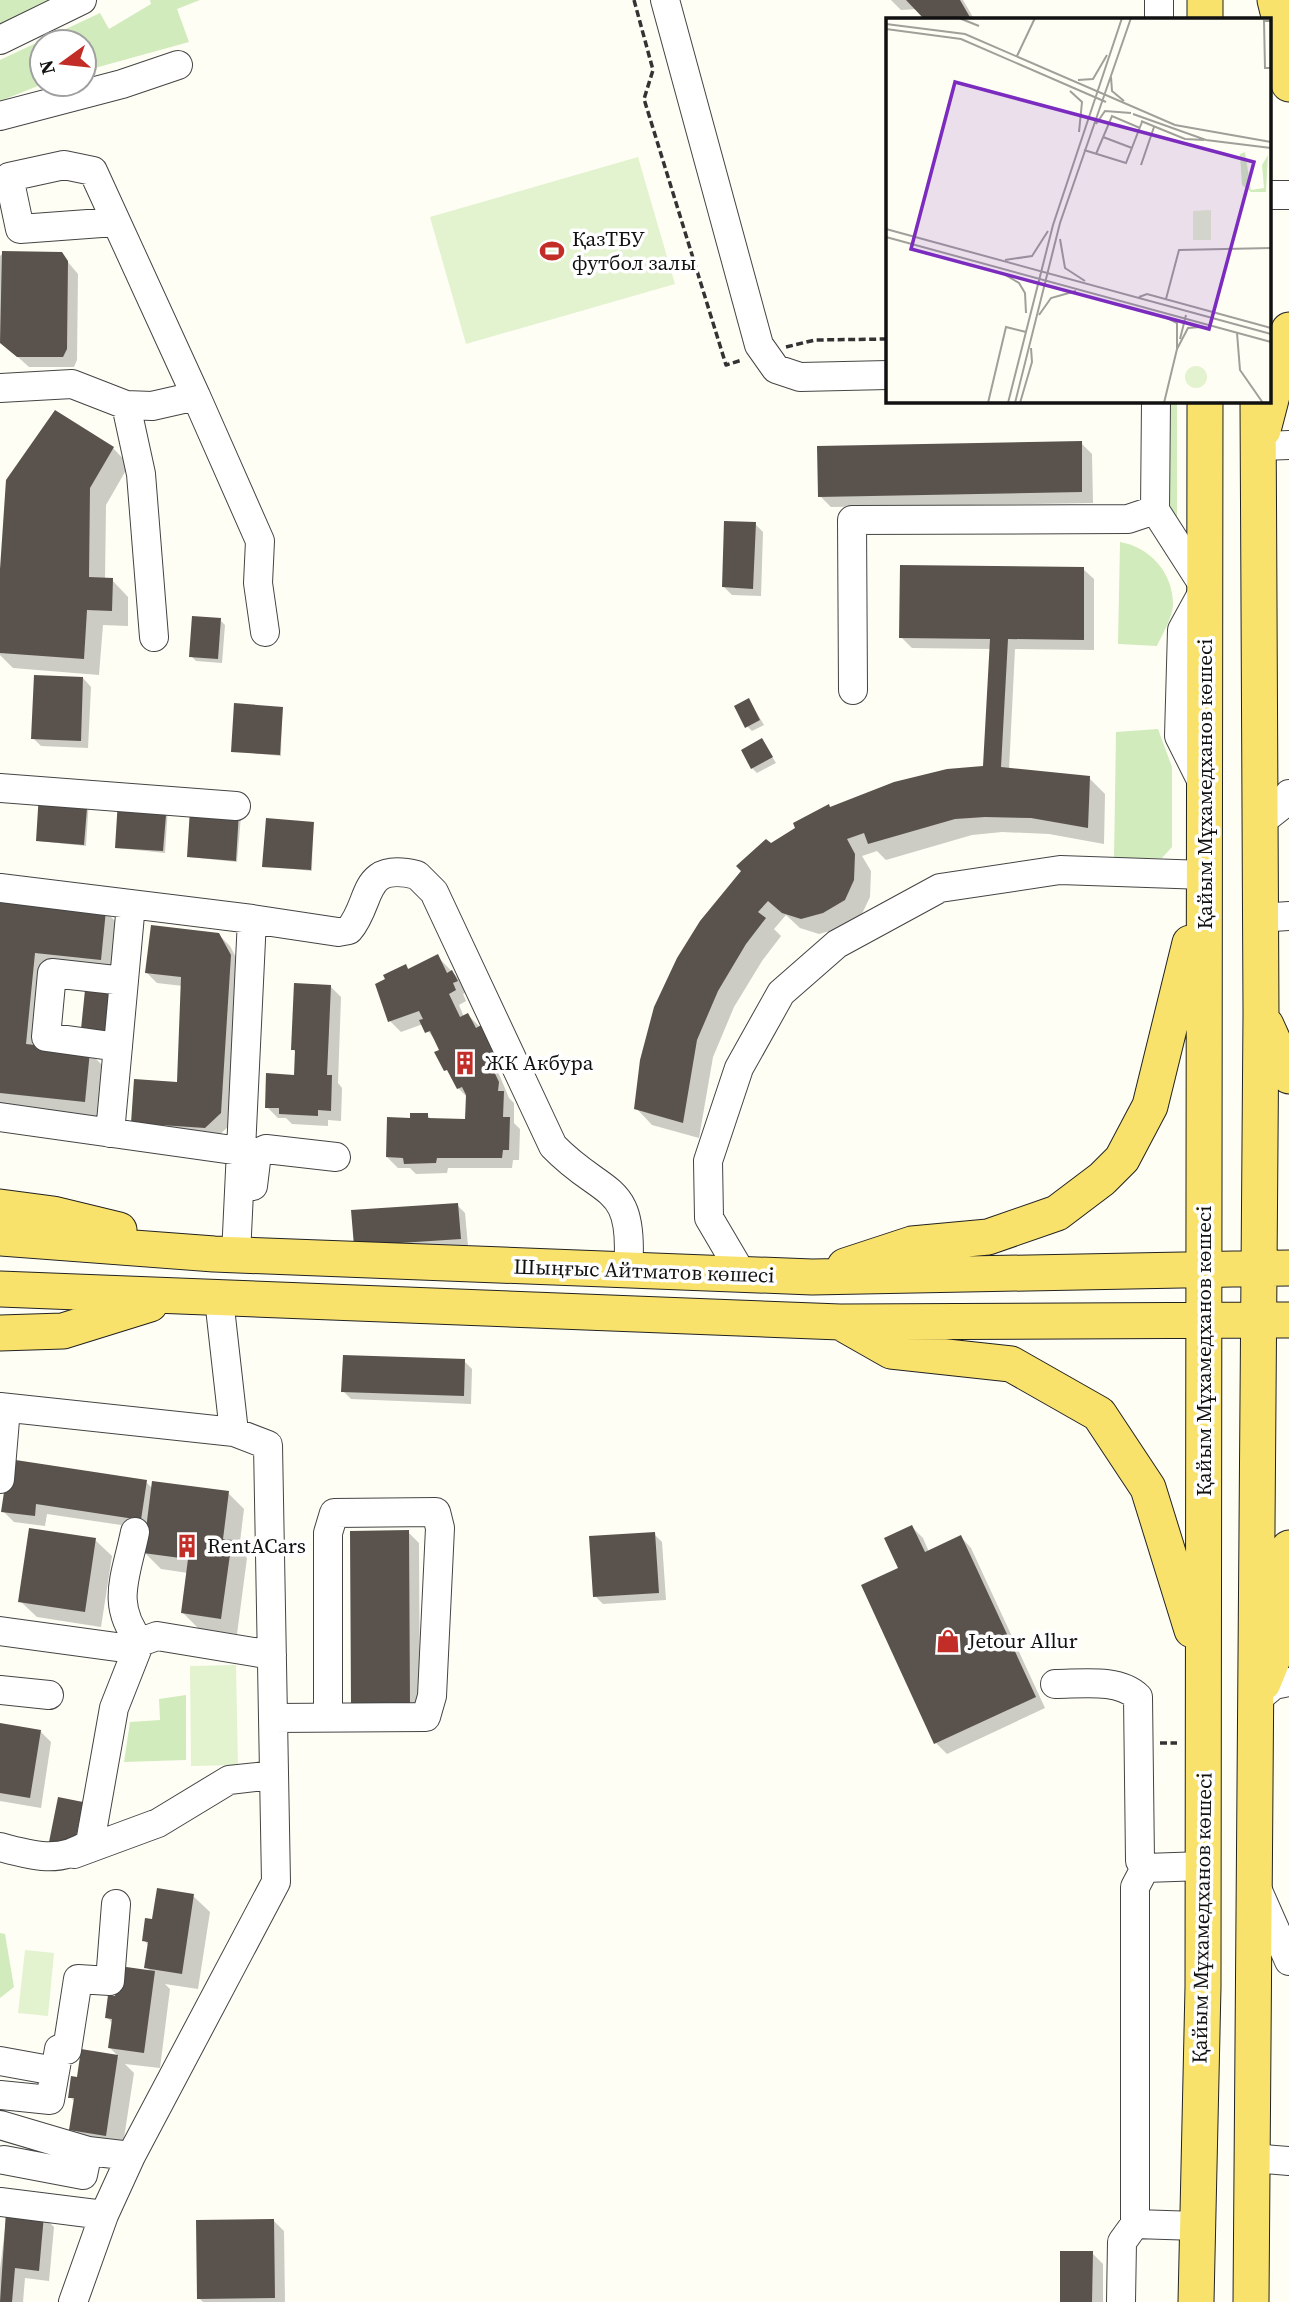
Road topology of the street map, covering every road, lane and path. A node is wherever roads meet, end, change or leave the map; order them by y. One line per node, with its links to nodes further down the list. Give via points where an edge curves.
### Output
1 (82, 0): 10 (street)
2 (665, 0): 16 (street, via 759,345 776,369 800,377)
3 (1159, 0): 7 (street)
4 (1205, 0): 8 (main road)
5 (1259, 0): 9 (main road)
6 (1275, 0): 12 (main road, via 1286,44)
7 (1159, 18)
8 (1205, 18)
9 (1259, 18)
10 (0, 40)
11 (178, 65): 13 (street)
12 (1289, 84)
13 (0, 116)
14 (115, 222): 18 (street)
15 (1289, 330): 23 (main road)
16 (886, 375)
17 (0, 388): 22 (street, via 72,384)
18 (196, 396): 22 (street, via 152,406); 26 (street, via 260,541 258,583)
19 (1156, 402): 24 (street)
20 (1205, 402): 25 (main road, Қайым Мұхамедханов көшесі)
21 (1258, 402): 23 (main road)
22 (126, 405): 27 (street, via 141,474)
23 (1274, 446): 32 (main road)
24 (1155, 510): 25 (street); 28 (street, via 1128,519 852,520)
25 (1205, 588): 33 (main road, Қайым Мұхамедханов көшесі)
26 (265, 632)
27 (154, 637)
28 (853, 690)
29 (0, 788): 31 (street)
30 (1289, 794): 32 (street)
31 (236, 806)
32 (1258, 824): 36 (main road)
33 (1205, 875): 51 (main road, Қайым Мұхамедханов көшесі); 52 (street, via 1060,870 940,888 837,944 818,960 781,993 738,1068 708,1161 709,1218); 53 (main road, via 1150,1106 1122,1159 1057,1213 988,1237 912,1244)
34 (0, 888): 35 (street)
35 (131, 904): 37 (street); 38 (street)
36 (1275, 917): 39 (main road)
37 (252, 919): 44 (street); 50 (street, via 349,930 369,886 386,874 417,875 434,892 553,1146 621,1204 630,1224)
38 (124, 981): 40 (street); 40 (street, via 52,973 46,1037)
39 (1261, 1014): 41 (main road); 49 (main road)
40 (118, 1047): 43 (street)
41 (1289, 1076)
42 (0, 1117): 43 (street)
43 (110, 1133): 44 (street)
44 (240, 1151): 48 (street)
45 (336, 1157): 48 (street, via 265,1149 257,1153)
46 (0, 1207): 48 (main road, via 53,1214)
47 (0, 1238): 48 (main road, Шыңғыс Айтматов көшесі)
48 (234, 1255): 50 (main road, Шыңғыс Айтматов көшесі)
49 (1273, 1269): 51 (main road, Шыңғыс Айтматов көшесі); 57 (main road)
50 (628, 1270): 52 (main road, Шыңғыс Айтматов көшесі)
51 (1204, 1270): 53 (main road, Шыңғыс Айтматов көшесі); 58 (main road, Қайым Мұхамедханов көшесі)
52 (742, 1273): 53 (main road, Шыңғыс Айтматов көшесі)
53 (812, 1277)
54 (0, 1289): 55 (main road, Шыңғыс Айтматов көшесі)
55 (173, 1297): 56 (main road, Шыңғыс Айтматов көшесі); 60 (main road, via 63,1331)
56 (219, 1299): 59 (main road, Шыңғыс Айтматов көшесі); 62 (street)
57 (1273, 1320): 58 (main road, Шыңғыс Айтматов көшесі); 74 (main road)
58 (1204, 1321): 59 (main road, Шыңғыс Айтматов көшесі); 69 (main road, Қайым Мұхамедханов көшесі)
59 (840, 1322): 69 (main road, via 891,1351 1011,1364 1098,1413 1148,1488)
60 (0, 1333)
61 (3, 1408): 62 (street); 63 (street)
62 (234, 1432): 68 (street, via 268,1446)
63 (0, 1479)
64 (135, 1532): 67 (street, via 121,1600 125,1623)
65 (1289, 1548): 74 (main road, via 1283,1634)
66 (0, 1631): 67 (street, via 124,1648)
67 (140, 1642): 68 (street, via 158,1636); 81 (street, via 114,1708 89,1843)
68 (272, 1655): 76 (street)
69 (1204, 1675): 78 (main road, Қайым Мұхамедханов көшесі)
70 (1289, 1682): 74 (street, via 1273,1685)
71 (1055, 1684): 77 (street, via 1129,1688 1138,1698)
72 (0, 1689): 73 (street)
73 (49, 1695)
74 (1257, 1699): 84 (main road)
75 (328, 1717): 75 (street, via 426,1717 432,1696 440,1528 436,1512 334,1513 328,1533); 76 (street)
76 (273, 1718): 79 (street)
77 (1139, 1742): 78 (path); 83 (street, via 1140,1861)
78 (1204, 1744): 82 (main road, Қайым Мұхамедханов көшесі)
79 (274, 1776): 81 (street, via 229,1780 158,1823); 91 (street, via 276,1882)
80 (0, 1847): 81 (street, via 37,1857)
81 (74, 1854)
82 (1204, 1867): 83 (street); 99 (main road, Қайым Мұхамедханов көшесі)
83 (1145, 1868): 98 (street, via 1135,1887)
84 (1255, 1884): 86 (street); 92 (main road)
85 (116, 1904): 88 (street, via 110,1981 78,1979 67,2050 59,2049)
86 (1289, 1961)
87 (0, 2061): 88 (street)
88 (55, 2071): 89 (street, via 50,2101)
89 (0, 2095)
90 (0, 2125): 95 (street)
91 (131, 2156): 95 (street); 97 (street)
92 (1252, 2158): 94 (street); 103 (main road)
93 (4, 2160): 95 (street)
94 (1289, 2161)
95 (86, 2163): 97 (street)
96 (0, 2202): 97 (street)
97 (90, 2213): 100 (street)
98 (1135, 2224): 99 (street); 101 (street, via 1122,2242)
99 (1197, 2226): 102 (main road, Қайым Мұхамедханов көшесі)
100 (73, 2302)
101 (1121, 2302)
102 (1196, 2302)
103 (1251, 2302)

